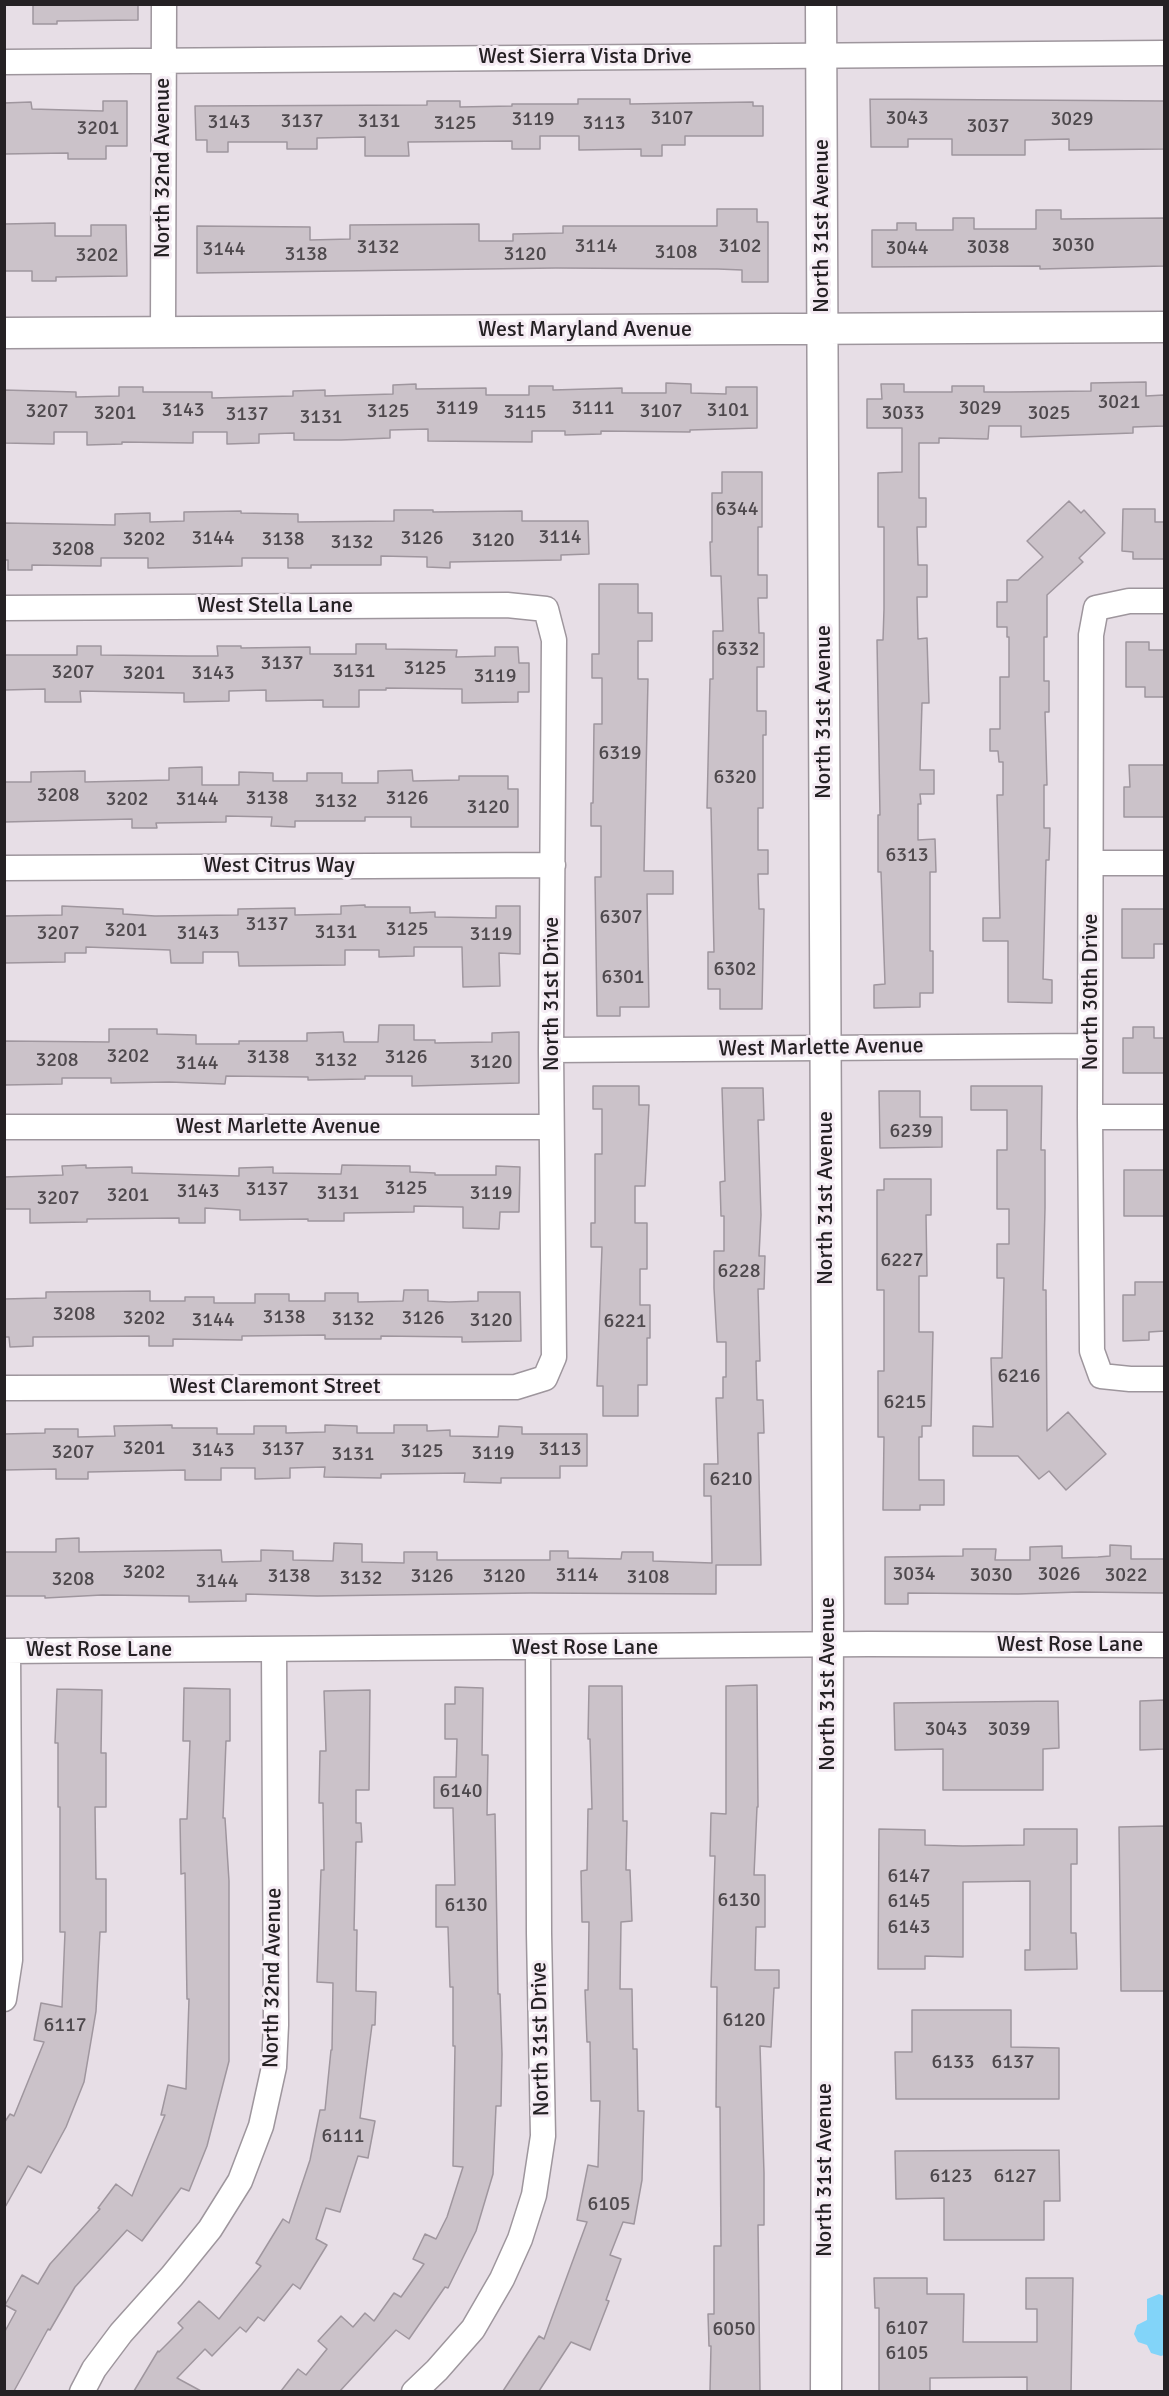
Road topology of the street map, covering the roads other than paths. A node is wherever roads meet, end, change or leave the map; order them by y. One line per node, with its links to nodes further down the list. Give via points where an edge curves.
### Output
1 (164, 4): 5 (street, North 32nd Avenue)
2 (821, 4): 4 (street, North 31st Avenue)
3 (1164, 53): 4 (street, West Sierra Vista Drive)
4 (821, 56): 5 (street, West Sierra Vista Drive); 8 (street, North 31st Avenue)
5 (164, 61): 6 (street, West Sierra Vista Drive); 9 (street, North 32nd Avenue)
6 (4, 62)
7 (1164, 327): 8 (street, West Maryland Avenue)
8 (822, 329): 9 (street, West Maryland Avenue); 19 (street, North 31st Avenue)
9 (163, 331): 10 (street, West Maryland Avenue)
10 (4, 333)
11 (1164, 601): 14 (street, North 30th Drive, via 1096,608 1091,635)
12 (4, 608): 13 (street, West Stella Lane, via 507,605)
13 (546, 609): 16 (street, North 31st Drive, via 554,640)
14 (1091, 863): 15 (street); 18 (street, North 30th Drive)
15 (1164, 863)
16 (553, 866): 17 (street, West Citrus Way); 20 (street, North 31st Drive)
17 (4, 868)
18 (1090, 1046): 19 (street, West Marlette Avenue); 22 (street, North 30th Drive)
19 (825, 1048): 20 (street, West Marlette Avenue); 28 (street, North 31st Avenue)
20 (551, 1050): 24 (street, North 31st Drive)
21 (1164, 1117): 22 (street)
22 (1090, 1118): 26 (street, North 30th Drive, via 1092,1351 1101,1376)
23 (4, 1127): 24 (street, West Marlette Avenue)
24 (551, 1127): 25 (street, North 31st Drive, via 554,1357)
25 (545, 1378): 27 (street, West Claremont Street, via 516,1387)
26 (1164, 1379)
27 (4, 1388)
28 (828, 1645): 29 (street, West Rose Lane); 30 (street, West Rose Lane); 37 (street, North 31st Avenue)
29 (1164, 1645)
30 (538, 1648): 31 (street, West Rose Lane); 36 (street, North 31st Drive, via 543,2136 534,2195 502,2279 473,2329)
31 (274, 1649): 32 (street, West Rose Lane); 35 (street, North 32nd Avenue, via 276,2025 274,2067 261,2126 240,2181 210,2229 121,2333)
32 (6, 1651): 33 (street)
33 (8, 1920): 34 (street, via 10,1960)
34 (4, 1999)
35 (82, 2391)
36 (414, 2391)
37 (826, 2391)

